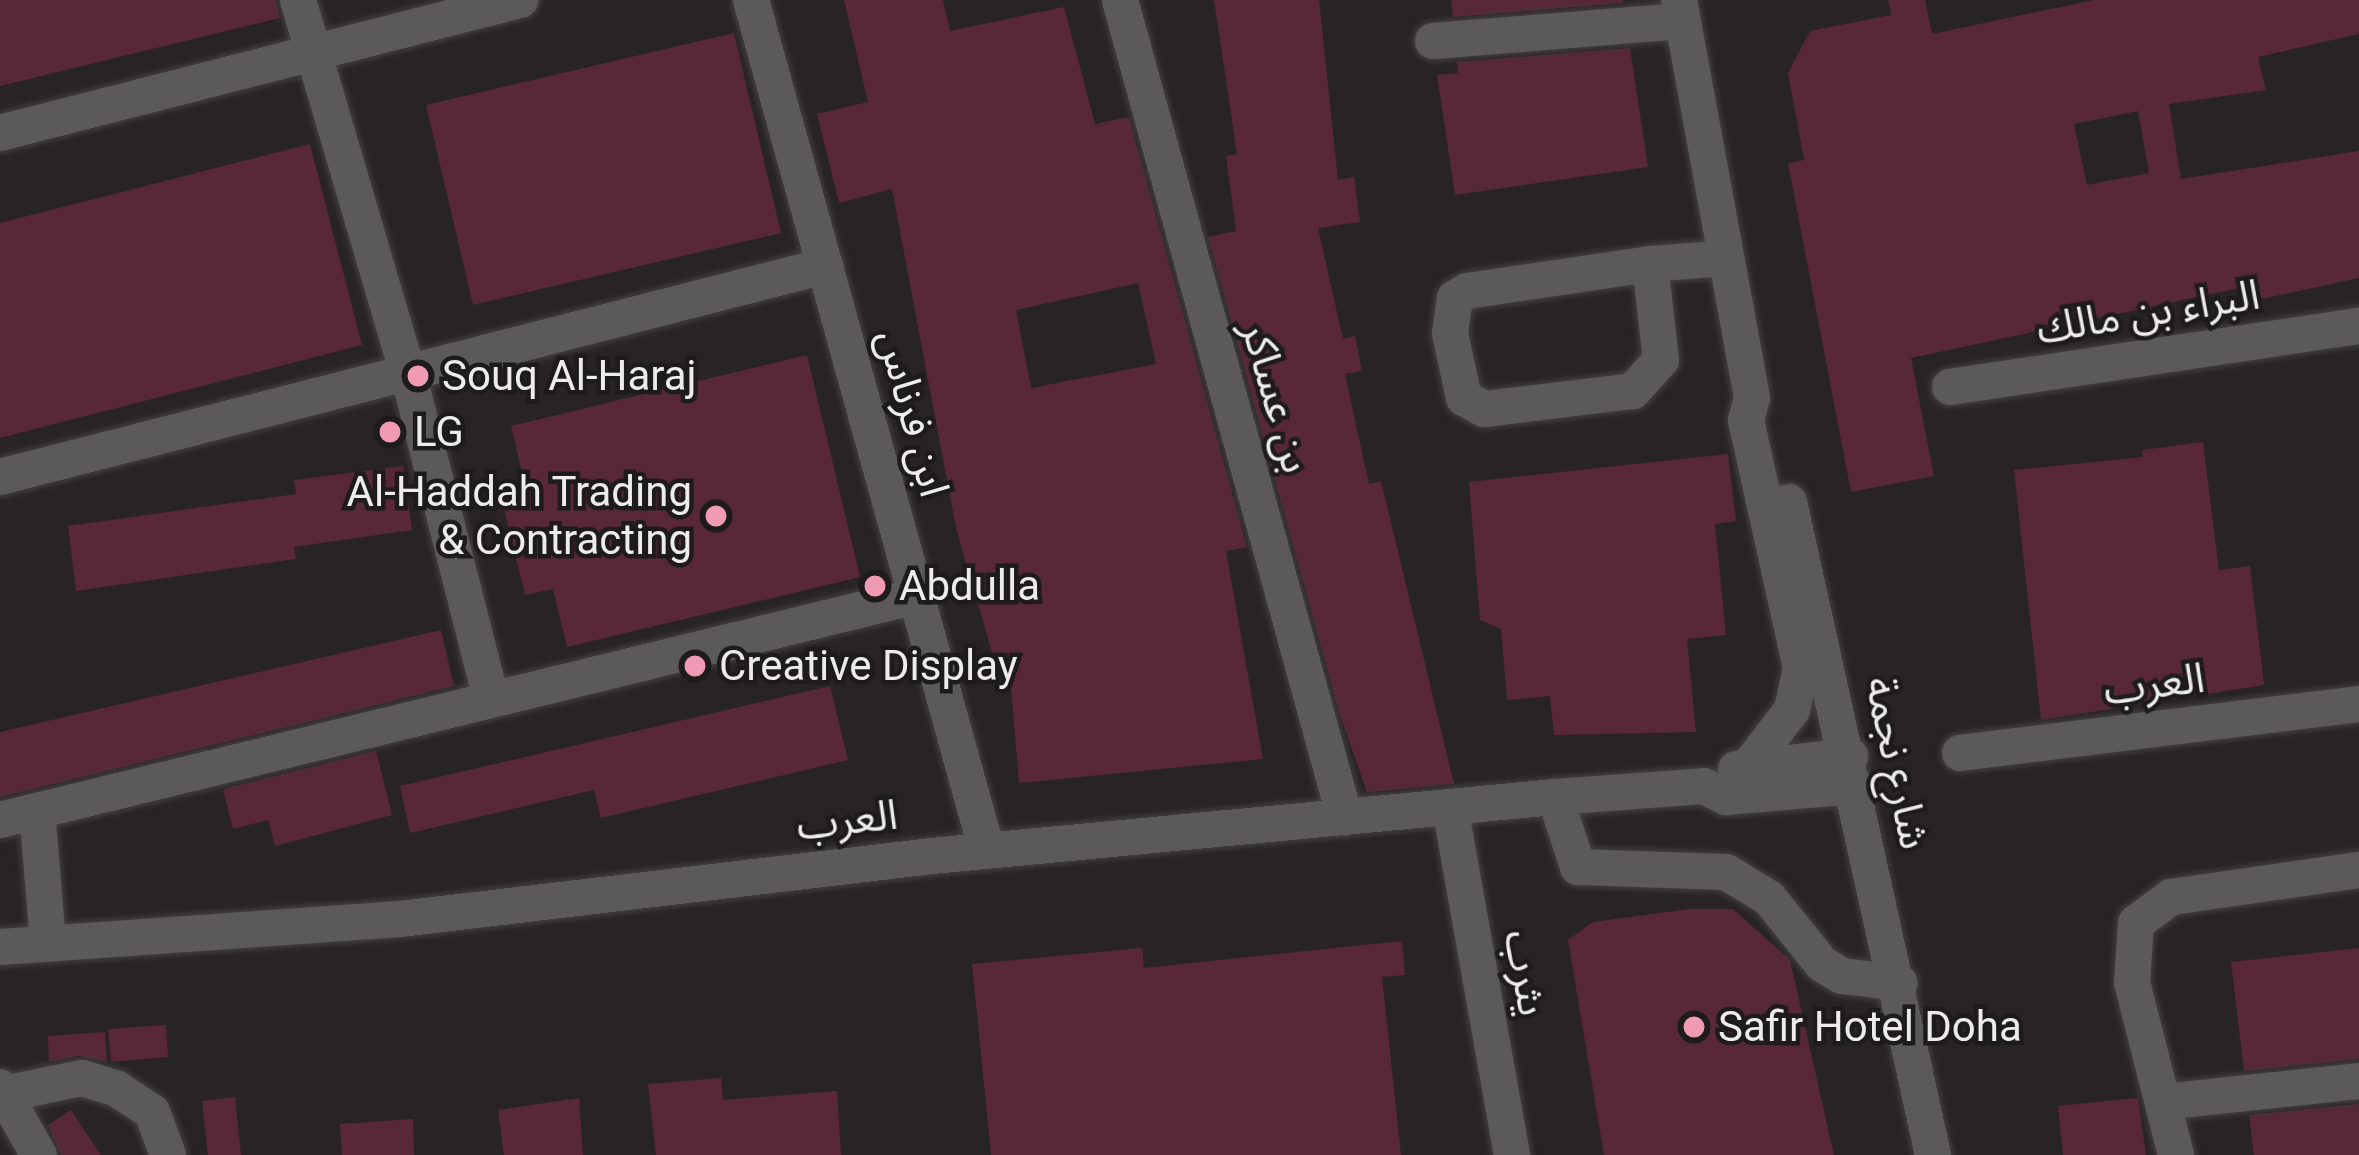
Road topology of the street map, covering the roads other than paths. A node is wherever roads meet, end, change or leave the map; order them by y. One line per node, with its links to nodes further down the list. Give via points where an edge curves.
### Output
1 (298, 0): 7 (street)
2 (520, 0): 7 (street)
3 (751, 0): 11 (street, ابن فرناس)
4 (1120, 0): 27 (street, بن عساكر)
5 (1681, 11): 6 (street); 9 (street, شارع نجمة)
6 (1433, 41)
7 (313, 53): 8 (street); 13 (street)
8 (0, 133)
9 (1726, 258): 10 (street); 17 (street, شارع نجمة, via 1752,398 1767,416)
10 (1650, 264): 10 (street, via 1661,360 1633,391 1484,409 1464,398 1450,333 1455,298)
11 (825, 266): 13 (street); 16 (street, ابن فرناس)
12 (2359, 326): 14 (street, البراء بن مالك)
13 (408, 373): 15 (street); 18 (street)
14 (1950, 387)
15 (0, 477)
16 (916, 596): 18 (street); 29 (street, ابن فرناس)
17 (1817, 680): 21 (street, شارع نجمة); 22 (street, شارع نجمة)
18 (491, 698): 26 (street)
19 (2359, 704): 20 (street, العرب)
20 (1960, 753)
21 (1748, 767): 22 (street, العرب); 23 (street, العرب, via 1714,772)
22 (1853, 771): 23 (street, العرب, via 1726,797); 33 (street, شارع نجمة)
23 (1704, 786): 24 (street, العرب)
24 (1555, 797): 25 (street, العرب); 33 (street, via 1578,867 1726,872 1769,898 1822,964 1842,976)
25 (1450, 806): 27 (street, العرب); 39 (street, يثرب)
26 (37, 812): 28 (street); 31 (street)
27 (1345, 818): 29 (street, العرب)
28 (0, 820)
29 (987, 850): 31 (street, العرب, via 400,919)
30 (2359, 870): 36 (street, via 2171,897 2136,923 2132,983)
31 (48, 942): 32 (street, العرب)
32 (0, 947)
33 (1900, 983): 40 (street, شارع نجمة)
34 (2359, 1081): 36 (street)
35 (2, 1091): 37 (street); 38 (street, via 82,1078 117,1089 152,1112)
36 (2163, 1102): 41 (street)
37 (39, 1155)
38 (168, 1155)
39 (1512, 1155)
40 (1933, 1155)
41 (2176, 1155)

